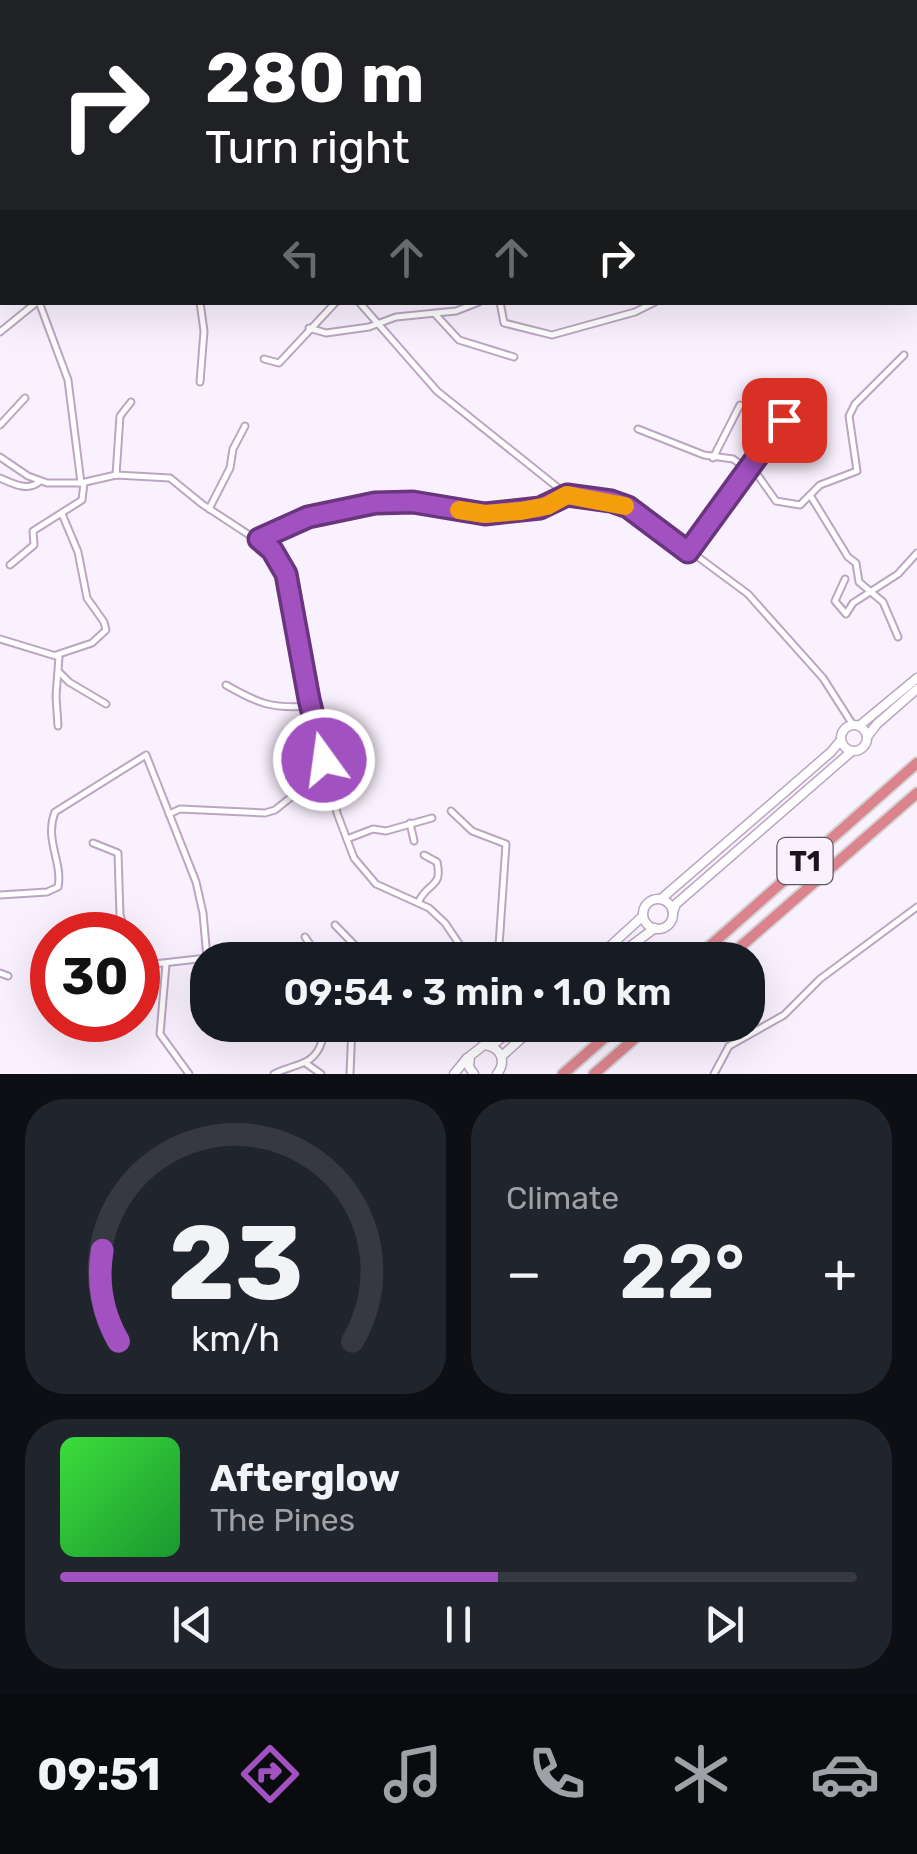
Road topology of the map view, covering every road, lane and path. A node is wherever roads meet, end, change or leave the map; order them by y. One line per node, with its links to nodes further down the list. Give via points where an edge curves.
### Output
1 (34, 305): 12 (street)
2 (39, 305): 30 (street, via 69,384)
3 (200, 305): 16 (street)
4 (333, 305): 11 (street)
5 (361, 305): 10 (street)
6 (474, 305): 9 (street)
7 (501, 305): 8 (street, via 504,323 552,335)
8 (649, 305)
9 (435, 314): 10 (street); 14 (street, via 458,340)
10 (378, 325): 11 (street, via 326,333); 31 (street, via 437,391)
11 (309, 328): 15 (street, via 279,363)
12 (0, 332)
13 (904, 355): 32 (street, via 850,413 857,471 820,485)
14 (514, 357)
15 (264, 358)
16 (200, 382)
17 (25, 398): 21 (street)
18 (791, 400): 26 (street)
19 (131, 402): 27 (street, via 120,416)
20 (740, 405): 25 (street)
21 (0, 426)
22 (245, 426): 33 (street)
23 (638, 429): 25 (street)
24 (0, 458): 29 (street)
25 (713, 458): 26 (street, via 733,459)
26 (748, 470): 32 (street, via 778,503 800,505); 36 (street)
27 (116, 475): 30 (street); 33 (street, via 170,478)
28 (0, 478): 29 (street, via 27,487)
29 (40, 481): 30 (street)
30 (82, 483): 34 (street, via 82,500)
31 (567, 495): 35 (street, via 540,508 485,514 375,503 308,517); 36 (street, via 628,507)
32 (810, 496): 40 (street)
33 (209, 509): 35 (street)
34 (62, 514): 38 (street, via 33,531 34,545); 43 (street, via 87,598 106,630 92,643)
35 (259, 539): 49 (street, via 286,574)
36 (688, 552): 51 (street, via 766,611)
37 (917, 552): 40 (street, via 898,574)
38 (10, 565)
39 (845, 579): 40 (street, via 835,602 846,614)
40 (868, 592): 41 (street, via 883,602)
41 (898, 637)
42 (0, 640): 43 (street)
43 (56, 655): 44 (street)
44 (59, 672): 48 (street); 50 (street)
45 (917, 678): 51 (street)
46 (226, 685): 49 (street, via 258,703)
47 (917, 689): 52 (street)
48 (106, 704)
49 (310, 706): 56 (street)
50 (58, 726)
51 (856, 726): 52 (street); 53 (street, via 844,730)
52 (867, 737): 54 (street)
53 (841, 740): 54 (street); 67 (street)
54 (852, 751): 71 (street)
55 (917, 762): 82 (highway, T1)
56 (329, 783): 59 (street, via 300,790 264,813); 62 (street)
57 (917, 793): 83 (highway, T1)
58 (451, 810): 79 (street, via 472,831 506,844)
59 (169, 814): 66 (street, via 143,754 56,812 51,847 58,887); 85 (street, via 196,882 207,958)
60 (432, 818): 61 (street)
61 (410, 823): 62 (street); 63 (street)
62 (346, 840): 68 (street, via 370,880)
63 (414, 841)
64 (93, 843): 70 (street, via 118,853)
65 (424, 855): 68 (street, via 437,862 440,874)
66 (0, 895)
67 (662, 899): 71 (street); 72 (street, via 648,903)
68 (420, 902): 78 (street)
69 (917, 907): 107 (street, via 820,979 784,1015 729,1046)
70 (120, 912)
71 (673, 912): 74 (street, via 668,924)
72 (643, 916): 74 (street); 80 (street)
73 (335, 925): 77 (street)
74 (655, 928): 81 (street)
75 (305, 937): 76 (street)
76 (308, 942)
77 (352, 942)
78 (458, 942)
79 (499, 942)
80 (615, 942)
81 (636, 942)
82 (714, 942)
83 (746, 942)
84 (160, 963): 85 (street)
85 (166, 964): 98 (street, via 160,1036)
86 (0, 973): 87 (street)
87 (8, 976)
88 (322, 1042): 97 (street)
89 (351, 1042): 101 (street)
90 (497, 1042): 94 (street)
91 (517, 1042): 96 (street)
92 (600, 1042): 105 (highway)
93 (631, 1042): 106 (highway)
94 (492, 1046): 95 (street, via 477,1047); 96 (street)
95 (470, 1056): 102 (street); 103 (street)
96 (502, 1056): 104 (street)
97 (307, 1064): 99 (street); 100 (street)
98 (189, 1074)
99 (274, 1074)
100 (321, 1074)
101 (350, 1074)
102 (454, 1074)
103 (474, 1074)
104 (497, 1074)
105 (563, 1074)
106 (594, 1074)
107 (714, 1074)

